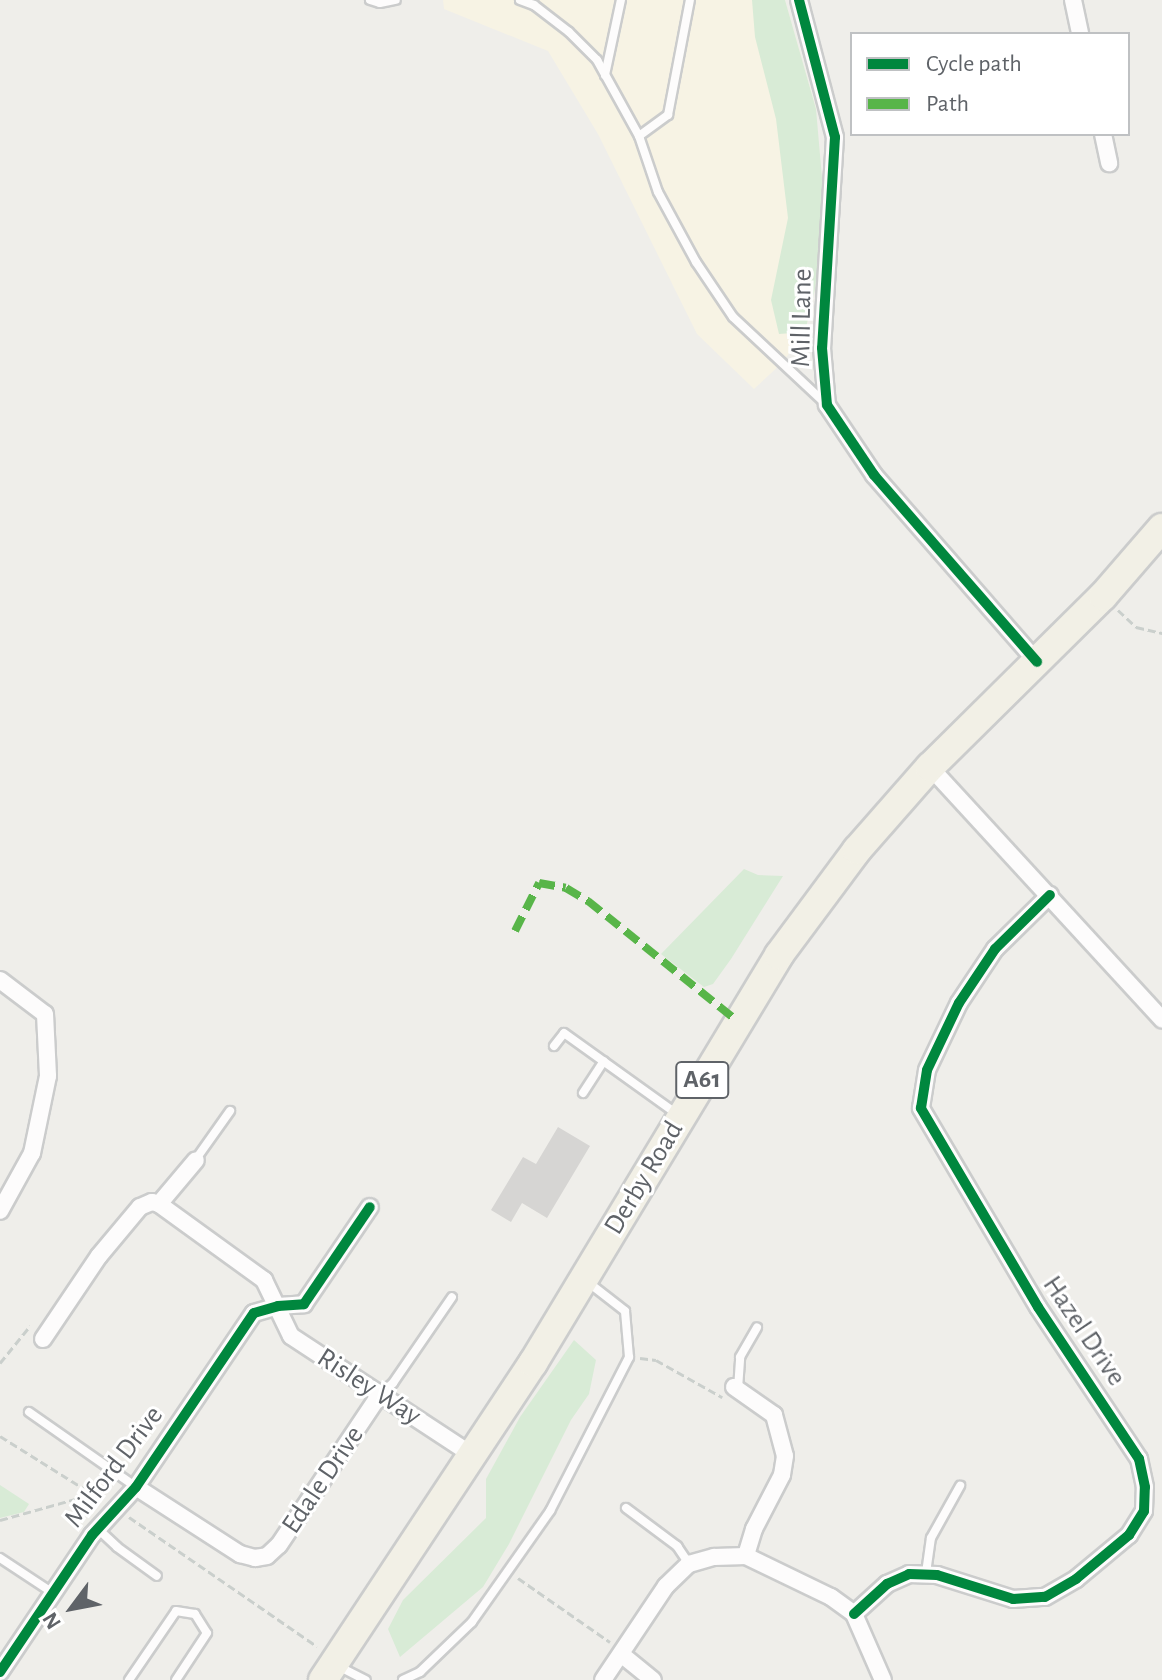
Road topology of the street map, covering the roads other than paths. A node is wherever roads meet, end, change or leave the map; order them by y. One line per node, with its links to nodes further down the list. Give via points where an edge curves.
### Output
1 (370, 0): 2 (lane)
2 (396, 0)
3 (520, 0): 9 (lane, via 569,32)
4 (621, 0): 9 (lane)
5 (690, 0): 10 (lane, via 668,115)
6 (799, 0): 13 (street, Mill Lane, via 835,137 822,348)
7 (1073, 0): 8 (street)
8 (1080, 32)
9 (605, 75): 10 (lane)
10 (639, 136): 13 (lane, via 658,192 733,317)
11 (1103, 136): 12 (street)
12 (1109, 163)
13 (827, 405): 15 (street, Mill Lane, via 874,475)
14 (1162, 528): 15 (highway, Derby Road / A61)
15 (1037, 662): 16 (highway, Derby Road / A61)
16 (930, 767): 17 (street); 24 (highway, Derby Road / A61, via 857,850 779,955)
17 (1050, 895): 19 (street); 45 (street, Hazel Drive, via 995,949 959,1003 927,1070 921,1108 1038,1307 1139,1459 1144,1511 1129,1535 1045,1597 1013,1599)
18 (0, 980): 26 (street, via 45,1014 48,1076 32,1153)
19 (1162, 1019)
20 (554, 1046): 21 (lane, via 564,1033)
21 (604, 1061): 22 (lane); 24 (lane)
22 (583, 1093)
23 (230, 1111): 25 (lane)
24 (681, 1117): 29 (highway, Derby Road / A61)
25 (196, 1160): 27 (street)
26 (2, 1203)
27 (159, 1204): 31 (street, Risley Way, via 264,1280); 33 (street, via 140,1207 99,1256)
28 (370, 1207): 31 (street, Milford Drive, via 304,1304)
29 (583, 1279): 37 (highway, Derby Road / A61); 55 (lane, via 625,1311 629,1357 550,1511 472,1622 420,1672)
30 (452, 1297): 35 (lane)
31 (278, 1306): 35 (street, Risley Way, via 291,1336); 39 (street, Milford Drive, via 254,1313)
32 (757, 1327): 34 (lane, via 740,1357)
33 (43, 1339)
34 (736, 1389): 42 (street, via 774,1415 785,1456 782,1475)
35 (380, 1394): 37 (street, Risley Way); 39 (street, Edale Drive, via 267,1556 240,1554)
36 (29, 1412): 39 (lane)
37 (474, 1456): 50 (highway, Derby Road / A61)
38 (960, 1486): 45 (lane, via 931,1538)
39 (136, 1487): 41 (street, Milford Drive)
40 (626, 1508): 44 (lane, via 677,1546)
41 (98, 1528): 46 (lane); 47 (street, Milford Drive)
42 (746, 1556): 44 (street); 48 (street, via 831,1597)
43 (0, 1558): 47 (lane)
44 (689, 1564): 49 (street, via 666,1586)
45 (926, 1573): 48 (street, via 887,1584)
46 (157, 1576)
47 (53, 1593): 51 (street, Milford Drive)
48 (854, 1614): 58 (street)
49 (622, 1652): 56 (street); 57 (street)
50 (331, 1668): 54 (lane)
51 (0, 1672)
52 (129, 1680): 53 (lane, via 176,1611 195,1614 207,1633)
53 (176, 1680)
54 (366, 1680)
55 (403, 1680)
56 (603, 1680)
57 (653, 1680)
58 (883, 1680)

